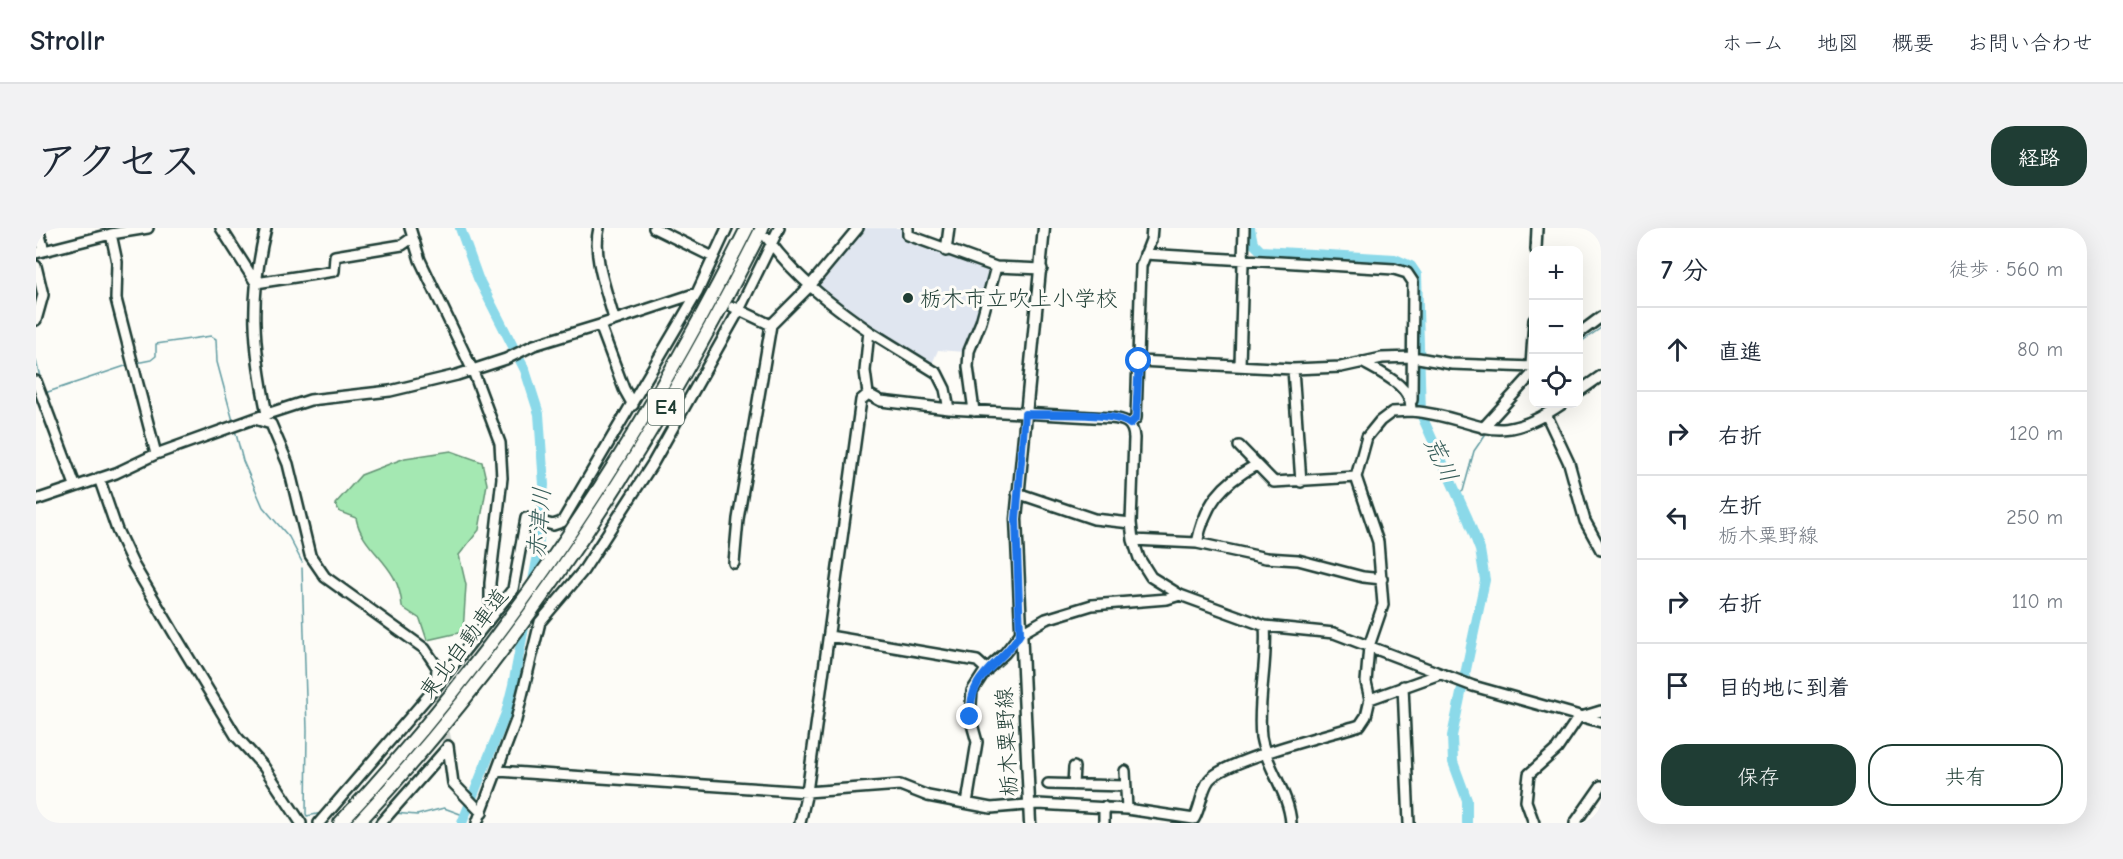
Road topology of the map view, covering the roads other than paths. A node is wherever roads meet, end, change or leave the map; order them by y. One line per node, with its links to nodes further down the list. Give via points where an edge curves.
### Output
1 (38, 228): 22 (street)
2 (148, 228): 18 (street)
3 (221, 228): 29 (street)
4 (266, 228): 29 (street)
5 (600, 228): 34 (street, via 597,236 602,273)
6 (654, 228): 24 (street)
7 (727, 228): 24 (street)
8 (747, 228): 108 (highway, 東北自動車道 / E4, via 650,409 562,545 496,638 404,752)
9 (779, 228): 19 (street)
10 (858, 228): 30 (street)
11 (908, 228): 21 (street, via 908,235)
12 (949, 228): 21 (street)
13 (1044, 228): 28 (main road, 栃木粟野線)
14 (1152, 228): 23 (street)
15 (1244, 228): 25 (street)
16 (1537, 228): 20 (street)
17 (411, 233): 29 (street, via 402,245 335,256 334,271); 46 (street, via 420,261)
18 (111, 234): 22 (street); 64 (street, via 117,262 116,299)
19 (767, 237): 30 (street); 32 (street); 109 (highway, 東北自動車道 / E4, via 662,415 556,577 490,667)
20 (1536, 246)
21 (946, 251): 27 (street)
22 (40, 252)
23 (1146, 254): 25 (street); 41 (street, via 1141,266)
24 (712, 257): 31 (street)
25 (1242, 259): 40 (street, via 1407,273 1413,282); 43 (street)
26 (36, 266): 35 (street, via 43,295)
27 (996, 267): 28 (street); 56 (street, via 969,351)
28 (1042, 269): 58 (main road, 栃木粟野線)
29 (256, 283): 57 (street, via 253,336)
30 (809, 287): 37 (street); 39 (street)
31 (697, 293): 34 (street); 52 (street)
32 (736, 309): 37 (street); 94 (street, via 653,463 583,571 540,622 524,690)
33 (1601, 316): 38 (street)
34 (614, 319): 36 (street)
35 (36, 320)
36 (600, 325): 46 (street, via 532,346); 52 (street)
37 (771, 326): 76 (street)
38 (1583, 330)
39 (869, 331): 51 (street, via 865,371); 55 (street, via 937,373)
40 (1413, 357): 42 (street); 44 (street, via 1452,364); 53 (street)
41 (1139, 361): 43 (street); 61 (street, via 1136,418)
42 (1362, 362): 45 (street); 53 (street, via 1406,391)
43 (1240, 365): 45 (street)
44 (1529, 368)
45 (1293, 369): 68 (street)
46 (473, 371): 57 (street, via 390,391 310,400); 79 (street, via 502,459 490,583)
47 (1529, 373): 62 (street)
48 (1601, 376): 50 (street)
49 (36, 381): 69 (street)
50 (1583, 389)
51 (868, 394): 55 (street, via 881,401); 82 (street, via 861,400)
52 (633, 405): 79 (street, via 562,522 553,525 526,518 513,589)
53 (1411, 406): 62 (street); 66 (street, via 1392,412 1367,437)
54 (1556, 408): 59 (street)
55 (950, 410): 56 (street)
56 (974, 411): 58 (street)
57 (267, 414): 60 (street)
58 (1025, 414): 61 (street, via 1124,419); 70 (main road, 栃木粟野線)
59 (1546, 414): 62 (street, via 1527,425 1503,430); 75 (street, via 1569,463 1585,521)
60 (254, 418): 64 (street); 87 (street, via 271,424 288,464 314,564 325,577 425,649 437,668)
61 (1130, 424): 72 (street, via 1134,438)
62 (1483, 428)
63 (1239, 446): 65 (street)
64 (156, 454): 67 (street)
65 (1256, 465): 68 (street, via 1274,482); 74 (street, via 1235,477 1215,497 1202,519)
66 (1356, 477): 68 (street); 77 (street, via 1378,542)
67 (99, 478): 69 (street); 106 (street, via 133,564 236,736 264,767)
68 (1301, 482)
69 (75, 485): 71 (street)
70 (1017, 493): 72 (street, via 1094,519); 81 (main road, 栃木粟野線)
71 (36, 500)
72 (1131, 523): 73 (street)
73 (1132, 540): 74 (street); 78 (street, via 1151,576)
74 (1197, 543): 77 (street)
75 (1601, 550)
76 (734, 563)
77 (1382, 579): 83 (street, via 1383,605)
78 (1180, 595): 80 (street); 81 (street, via 1083,607 1046,619)
79 (494, 614): 87 (street)
80 (1265, 626): 83 (street, via 1334,633); 92 (street, via 1260,721)
81 (1020, 634): 84 (street); 102 (main road, 栃木粟野線)
82 (829, 636): 84 (street, via 977,661); 100 (street)
83 (1369, 646): 85 (street); 88 (street, via 1366,682)
84 (987, 670): 101 (street, via 971,697 970,717 977,742)
85 (1440, 674): 86 (street); 90 (street)
86 (1403, 686): 88 (street); 116 (street)
87 (436, 690): 107 (street)
88 (1370, 699): 92 (street, via 1360,725)
89 (1601, 711): 90 (street)
90 (1578, 718): 91 (street); 117 (street, via 1557,749 1529,774 1526,801)
91 (1601, 722)
92 (1266, 753): 104 (street, via 1209,780 1194,819); 115 (street, via 1290,807)
93 (1074, 767): 97 (street)
94 (497, 771): 100 (street); 105 (street)
95 (1125, 771): 98 (street)
96 (1048, 784): 97 (street)
97 (1073, 785): 98 (street)
98 (1126, 786): 104 (street)
99 (1601, 786): 118 (street)
100 (807, 792): 101 (street, via 900,785 928,796); 112 (street)
101 (967, 803): 102 (street, via 991,808)
102 (1029, 806): 103 (street); 113 (main road, 栃木粟野線)
103 (1104, 807): 104 (street); 114 (street)
104 (1127, 809)
105 (482, 813): 110 (street, via 453,783 448,744); 111 (street)
106 (301, 823)
107 (319, 823)
108 (340, 823)
109 (358, 823)
110 (381, 823)
111 (477, 823)
112 (800, 823)
113 (1030, 823)
114 (1104, 823)
115 (1291, 823)
116 (1409, 823)
117 (1534, 823)
118 (1575, 823)

